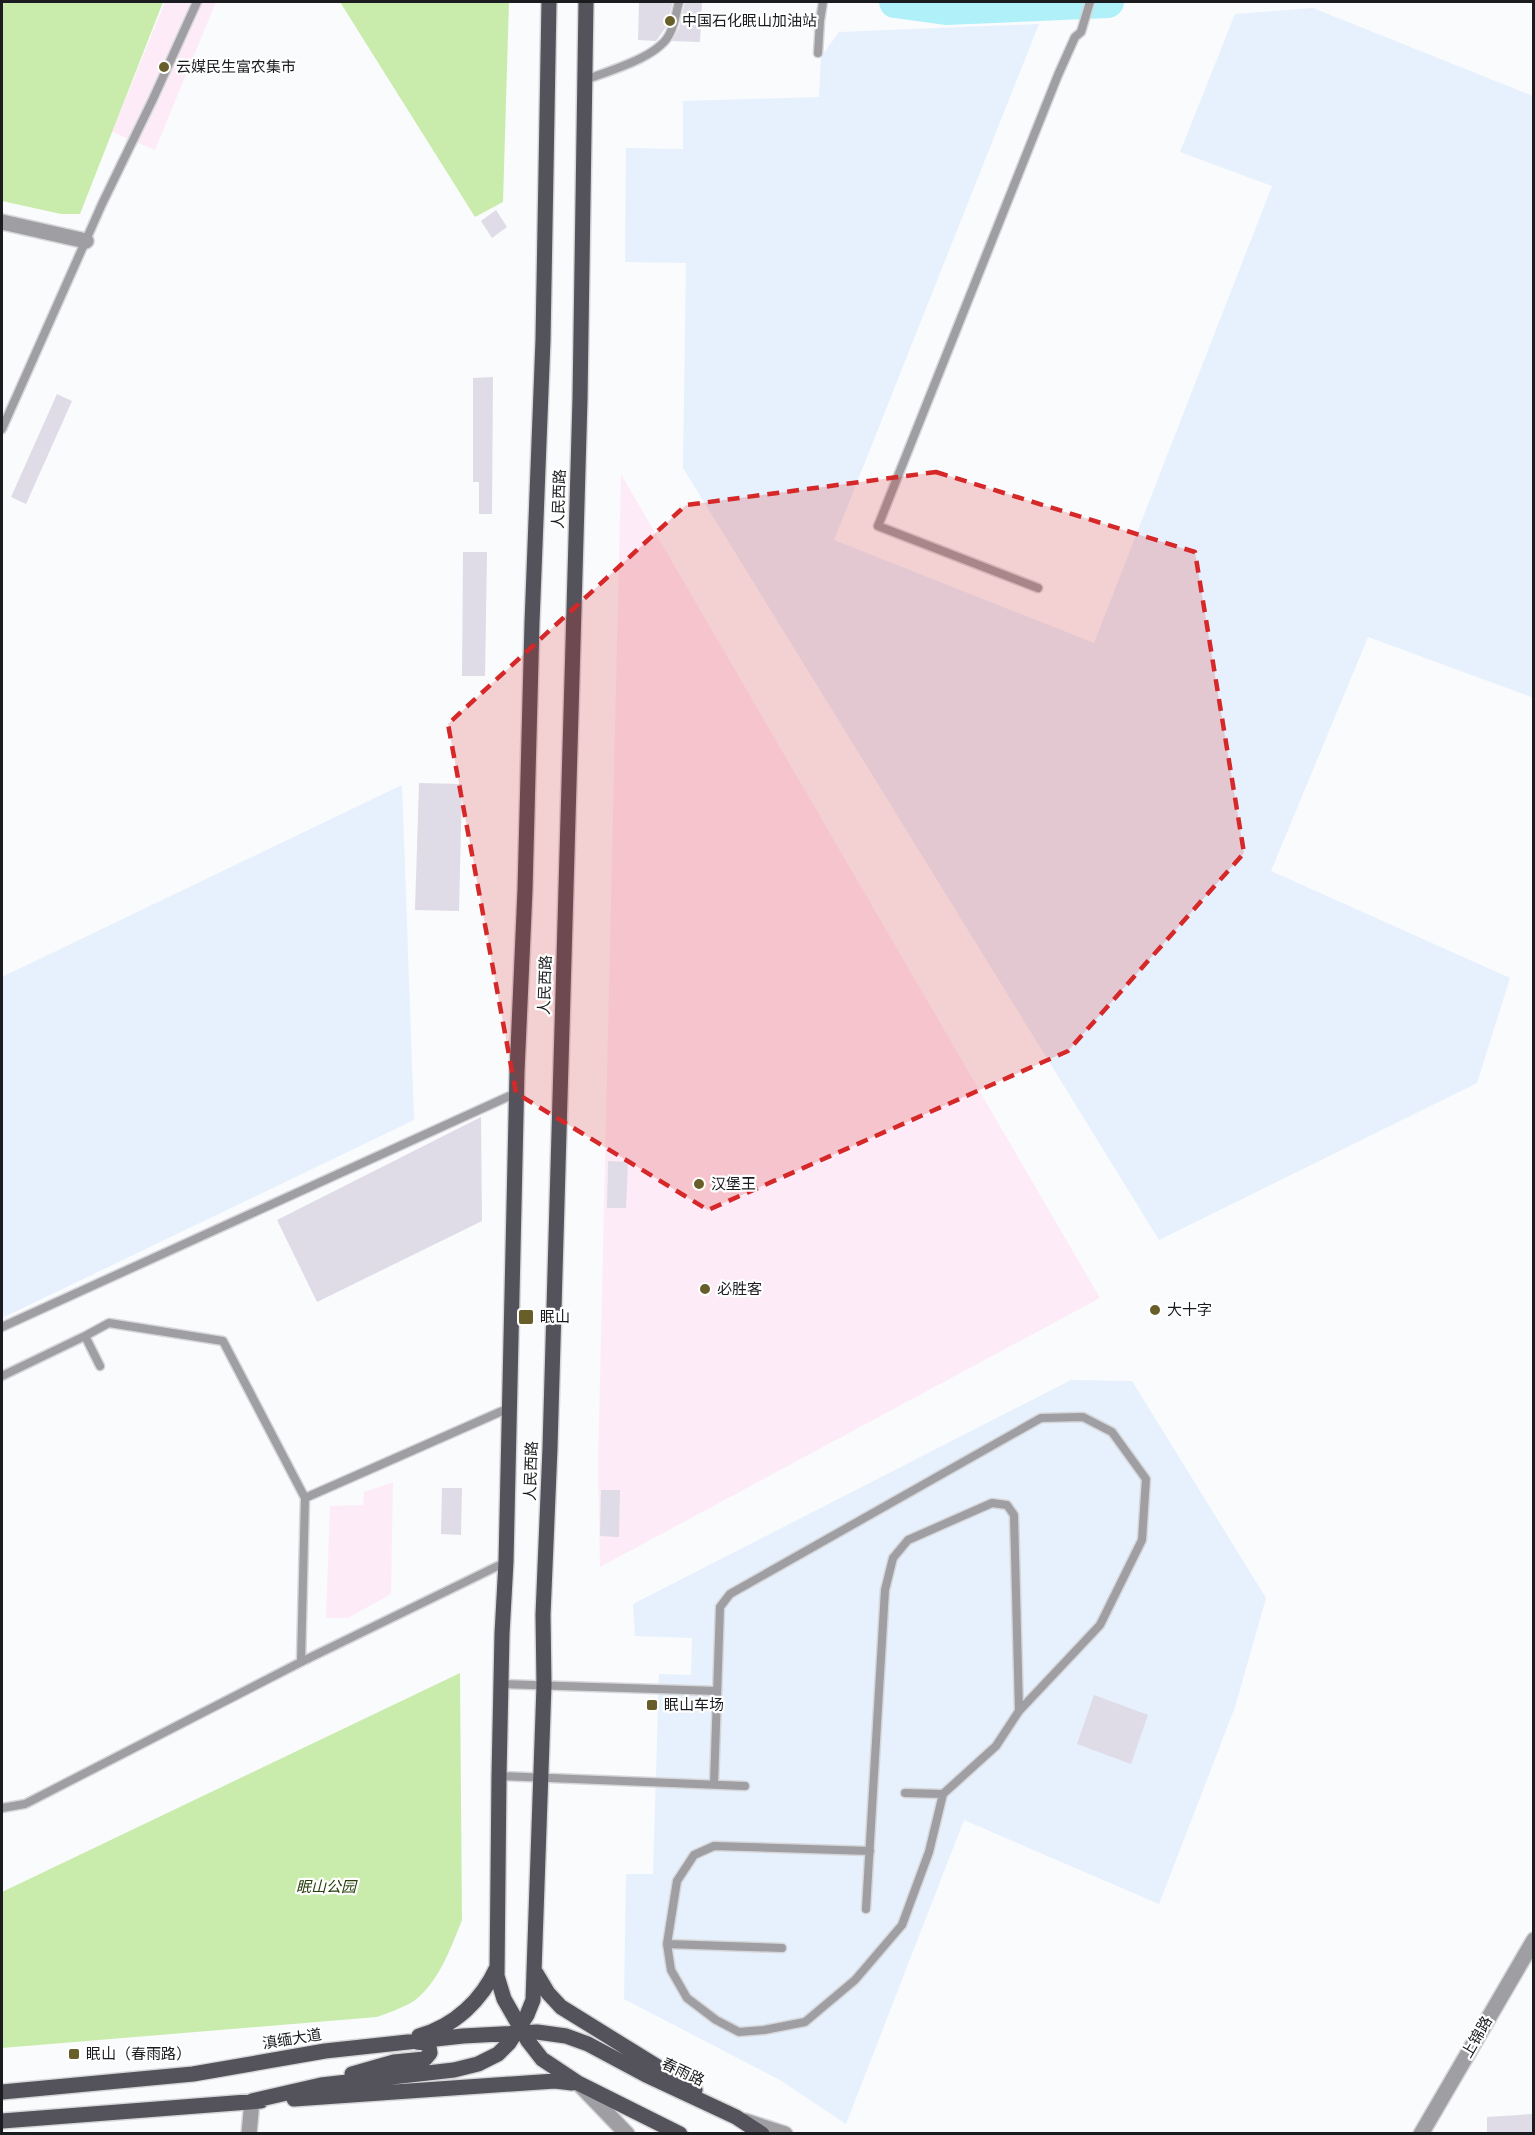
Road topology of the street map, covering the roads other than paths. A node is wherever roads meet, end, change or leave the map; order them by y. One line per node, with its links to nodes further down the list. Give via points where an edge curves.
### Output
1 (197, 2): 10 (lane)
2 (549, 2): 13 (main road, 人民西路, via 543,340)
3 (586, 2): 8 (main road, 人民西路)
4 (679, 2): 8 (lane, via 670,34 658,47)
5 (823, 2): 7 (lane)
6 (1089, 5): 12 (lane, via 878,526)
7 (818, 53)
8 (585, 80): 23 (main road, 人民西路, via 579,434)
9 (2, 222): 10 (street)
10 (86, 241): 11 (lane)
11 (2, 429)
12 (1038, 588)
13 (516, 1093): 14 (lane); 18 (main road, 人民西路)
14 (2, 1327)
15 (86, 1336): 16 (lane); 17 (lane); 19 (lane, via 110,1323 223,1341)
16 (100, 1366)
17 (2, 1376)
18 (509, 1408): 19 (lane); 20 (main road, 人民西路)
19 (305, 1498): 21 (lane)
20 (506, 1562): 21 (lane); 22 (main road, 人民西路)
21 (301, 1662): 32 (lane, via 26,1804)
22 (502, 1684): 23 (lane); 26 (main road, 人民西路)
23 (544, 1685): 24 (lane); 27 (main road, 人民西路)
24 (717, 1691): 25 (lane, via 720,1607 730,1594 1041,1418 1083,1417 1112,1432 1146,1479 1142,1540 1100,1625); 28 (lane)
25 (1019, 1711): 31 (lane, via 996,1746); 33 (lane, via 1014,1515 1007,1505 992,1503 908,1540 893,1558 885,1590)
26 (499, 1776): 27 (lane); 38 (main road, 人民西路)
27 (540, 1778): 28 (lane); 39 (main road, 人民西路)
28 (714, 1784): 29 (lane)
29 (745, 1786)
30 (905, 1793): 31 (lane)
31 (944, 1794): 36 (lane, via 929,1852 902,1925 855,1980 805,2022 739,2032 716,2020 687,1998 671,1970)
32 (2, 1808)
33 (870, 1851): 34 (lane); 36 (lane, via 714,1846 694,1855 676,1881)
34 (866, 1910)
35 (1533, 1940): 55 (street, 上锦路)
36 (667, 1944): 37 (lane)
37 (782, 1948)
38 (496, 1967): 40 (main road, via 504,1999); 43 (main road, via 475,2003 454,2020 423,2035)
39 (535, 1970): 40 (main road, 人民西路, via 533,2000); 48 (main road, via 561,2007)
40 (519, 2030): 41 (main road, 滇缅大道); 42 (main road, 滇缅大道, via 566,2036); 44 (main road, via 542,2059); 45 (main road, 人民西路, via 498,2054 478,2064)
41 (417, 2042): 43 (main road, 滇缅大道); 45 (main road, via 429,2046 430,2053 425,2059 373,2067)
42 (588, 2044): 48 (main road, 春雨路)
43 (387, 2045): 46 (main road, 滇缅大道, via 325,2051 193,2074)
44 (578, 2083): 47 (main road, via 555,2081); 51 (street); 52 (main road)
45 (321, 2085): 47 (main road)
46 (2, 2092)
47 (252, 2101): 49 (main road); 50 (street)
48 (736, 2117): 53 (main road, 春雨路); 54 (street)
49 (2, 2121)
50 (249, 2133)
51 (627, 2133)
52 (680, 2133)
53 (762, 2133)
54 (785, 2133)
55 (1421, 2133)

